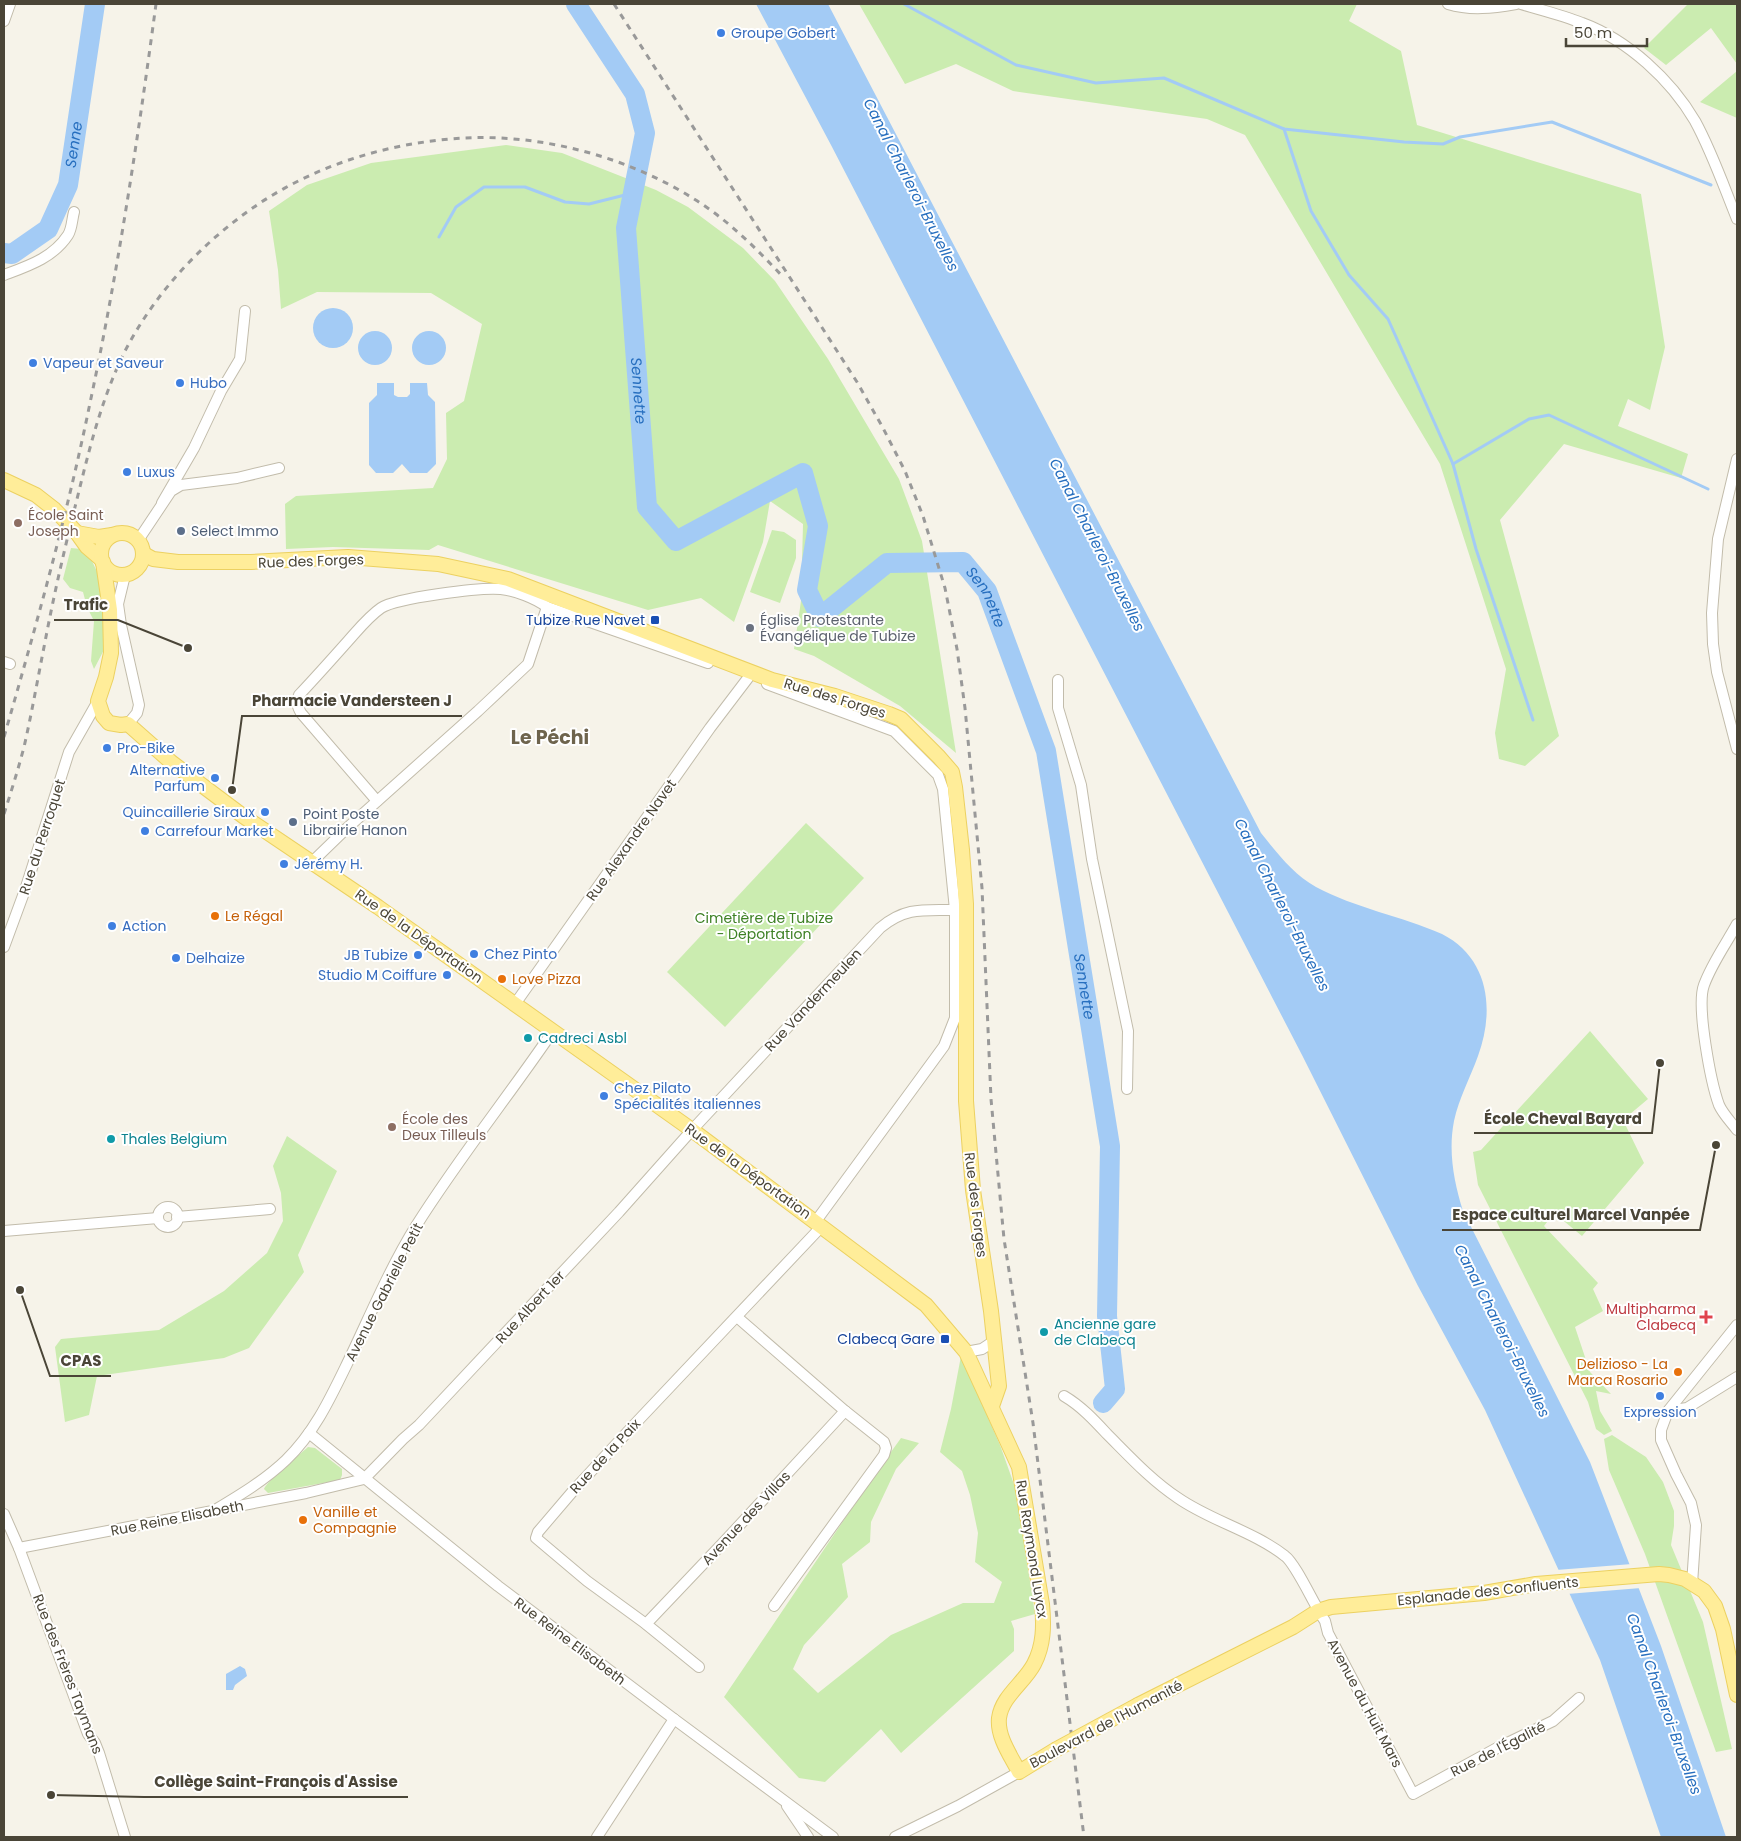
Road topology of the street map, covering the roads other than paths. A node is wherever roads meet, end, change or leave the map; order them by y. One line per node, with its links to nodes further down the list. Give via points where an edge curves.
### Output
1 (10, 4): 5 (street)
2 (1448, 4): 3 (street, via 1460,8)
3 (1516, 4)
4 (1521, 4): 7 (street, via 1584,23 1622,44 1649,64 1695,121)
5 (4, 21)
6 (74, 212): 8 (street, via 69,234 55,250 42,260)
7 (1737, 219)
8 (4, 275)
9 (245, 311): 13 (street, via 240,359)
10 (1737, 459): 29 (street, via 1718,539 1712,613 1717,672)
11 (279, 468): 13 (street, via 180,486 171,491)
12 (4, 480): 14 (main road, via 36,495)
13 (162, 504): 16 (street)
14 (77, 533): 15 (main road, via 99,537); 18 (main road)
15 (112, 535): 16 (main road, via 127,533); 18 (main road, via 103,545)
16 (139, 539): 17 (main road)
17 (144, 554): 19 (main road, via 139,568); 20 (main road, Rue des Forges, via 153,559 178,562 348,557 438,564)
18 (102, 560): 19 (main road, via 112,573); 25 (main road, via 110,610 112,653)
19 (125, 576): 27 (street, via 118,604 139,705)
20 (508, 579): 21 (street); 38 (main road, Rue des Forges, via 756,674 901,719 952,772 966,904)
21 (518, 594): 22 (street, Rue des Forges); 30 (street, Rue des Forges, via 502,589 468,590 381,608 299,695 296,700 301,713)
22 (547, 607): 23 (street, Rue des Forges); 30 (street, via 528,664)
23 (748, 678): 32 (street, Rue des Forges, via 894,732 938,775 943,789); 35 (street, Rue Alexandre Navet)
24 (1058, 680): 39 (street, via 1058,708 1081,785 1092,859 1128,1031)
25 (98, 701): 26 (main road); 28 (street, Rue du Perroquet)
26 (109, 723): 27 (main road); 28 (street, via 94,723)
27 (128, 724): 31 (main road, Rue de la Déportation, via 171,762)
28 (82, 729): 34 (street, Rue du Perroquet, via 69,752 28,883)
29 (1737, 749)
30 (377, 802): 31 (street)
31 (312, 862): 35 (main road, Rue de la Déportation)
32 (954, 910): 36 (street, Rue des Forges); 40 (street, Rue Vandermeulen, via 903,913 880,928)
33 (1737, 924): 41 (street, via 1703,986 1702,1006 1710,1078 1720,1108)
34 (4, 947)
35 (515, 1004): 37 (main road, Rue de la Déportation)
36 (955, 1018): 38 (street); 43 (street, Rue des Forges, via 944,1046)
37 (553, 1032): 40 (main road, Rue de la Déportation); 54 (street, Avenue Gabrielle Petit, via 415,1227 327,1405)
38 (966, 1036): 47 (main road, Rue des Forges, via 969,1154)
39 (1126, 1089)
40 (692, 1130): 43 (main road, Rue de la Déportation); 55 (street, Rue Albert 1er, via 599,1234)
41 (1737, 1130)
42 (270, 1209): 44 (street, via 177,1217 172,1208 165,1207 158,1218)
43 (819, 1224): 45 (street, Rue de la Paix); 48 (main road, Rue de la Déportation, via 926,1305)
44 (4, 1231)
45 (737, 1318): 52 (street); 62 (street, Rue de la Paix, via 576,1487 536,1538)
46 (1737, 1325): 53 (street)
47 (994, 1341): 48 (street, via 982,1349); 51 (main road, Rue des Forges, via 999,1386)
48 (966, 1352): 51 (main road, Rue Raymond Luycx)
49 (1737, 1378): 53 (street, via 1687,1408)
50 (1064, 1396): 61 (street, via 1079,1406 1139,1467 1178,1498 1287,1557)
51 (992, 1406): 67 (main road, Rue Raymond Luycx, via 1019,1468 1042,1604 1042,1642 1033,1666 1014,1688 999,1718 1002,1738)
52 (845, 1411): 60 (street, via 884,1442 884,1455); 62 (street, Avenue des Villas)
53 (1668, 1411): 59 (street, via 1661,1440 1691,1503 1696,1525)
54 (309, 1434): 55 (street, Rue Reine Elisabeth); 56 (street, Avenue Gabrielle Petit, via 255,1485)
55 (364, 1479): 56 (street, Rue Reine Elisabeth); 66 (street, Rue Reine Elisabeth)
56 (215, 1510): 58 (street, Rue Reine Elisabeth)
57 (4, 1514): 58 (street, Rue des Frères Taymans)
58 (19, 1548): 70 (street, Rue des Frères Taymans, via 88,1734 99,1753)
59 (1692, 1584): 61 (main road, Esplanade des Confluents, via 1659,1574 1536,1584 1484,1593); 64 (main road, via 1704,1592 1715,1606)
60 (774, 1606)
61 (1318, 1611): 67 (main road, Boulevard de l'Humanité, bridge, via 1300,1624 1138,1705); 68 (street, Avenue du Huit Mars)
62 (646, 1624): 63 (street, Rue de la Paix)
63 (699, 1667)
64 (1737, 1695)
65 (1579, 1698): 68 (street, Rue de l'Égalité, via 1553,1721)
66 (674, 1720): 69 (street, Rue Reine Elisabeth); 71 (street)
67 (1018, 1772): 74 (street, Boulevard de l'Humanité)
68 (1413, 1794)
69 (780, 1797): 72 (street, Rue Reine Elisabeth); 73 (street, Rue Reine Elisabeth)
70 (125, 1837)
71 (597, 1837)
72 (808, 1837)
73 (833, 1837)
74 (895, 1837)

